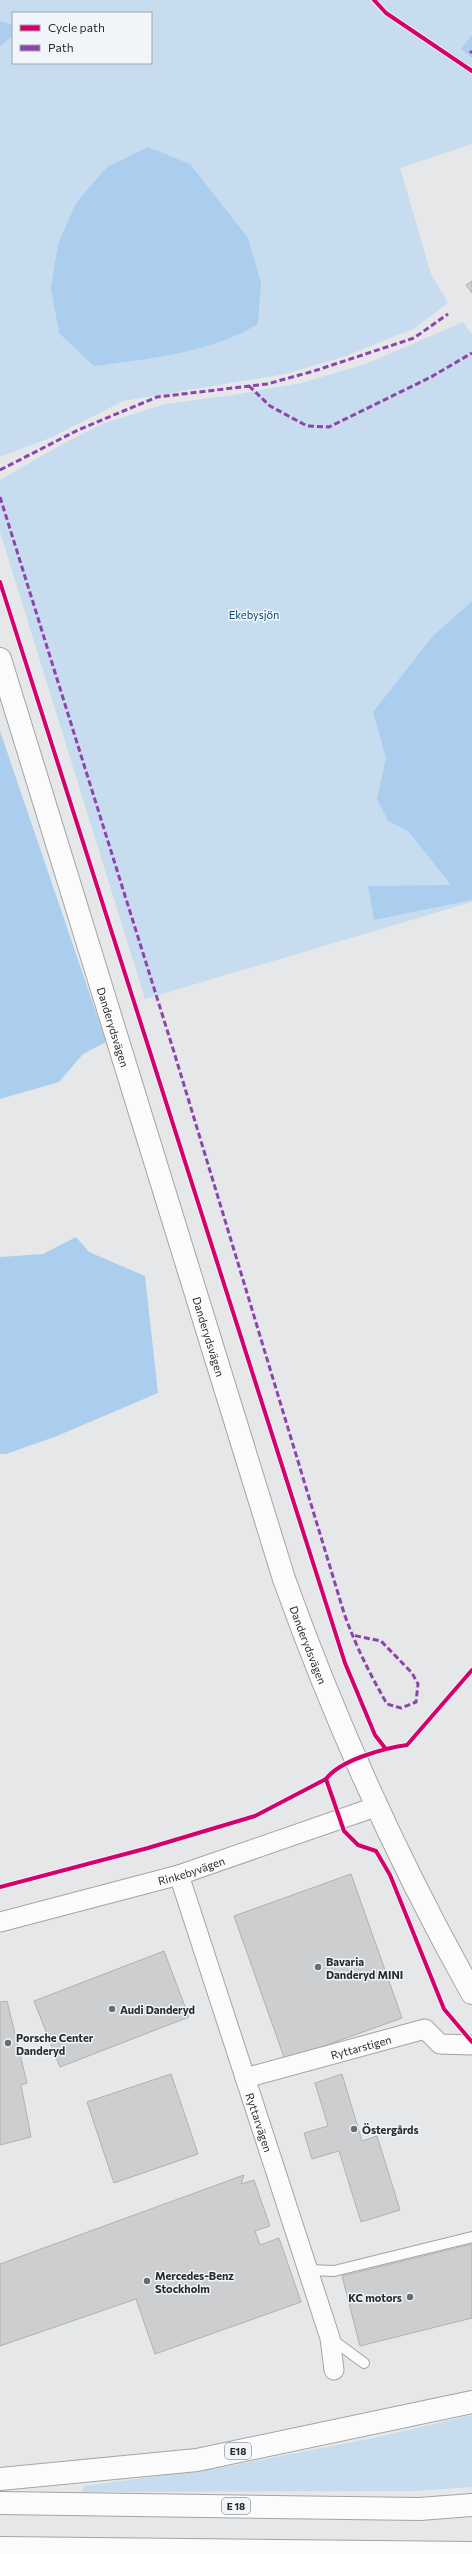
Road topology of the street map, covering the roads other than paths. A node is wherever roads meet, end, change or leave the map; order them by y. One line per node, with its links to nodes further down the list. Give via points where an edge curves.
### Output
1 (0, 659): 2 (main road, Danderydsvägen, via 284,1579 326,1690)
2 (378, 1806): 3 (street, Rinkebyvägen); 5 (main road, Danderydsvägen, via 448,1951)
3 (179, 1875): 4 (street, Rinkebyvägen); 7 (street, Ryttarvägen)
4 (0, 1922)
5 (472, 1993)
6 (472, 2045): 7 (street, Ryttarstigen, via 440,2044 425,2029)
7 (245, 2078): 9 (street, Ryttarvägen)
8 (472, 2237): 9 (lane, via 334,2271)
9 (307, 2270): 10 (street, Ryttarvägen)
10 (330, 2338): 11 (lane); 12 (street, Ryttarvägen)
11 (364, 2363)
12 (334, 2370)
13 (472, 2402): 14 (main road, E18, via 196,2460)
14 (0, 2479)
15 (0, 2503): 16 (main road, E 18, via 420,2508)
16 (472, 2505)
17 (472, 2542): 19 (main road)
18 (0, 2548): 19 (main road)
19 (417, 2551): 20 (main road)
20 (472, 2553)

